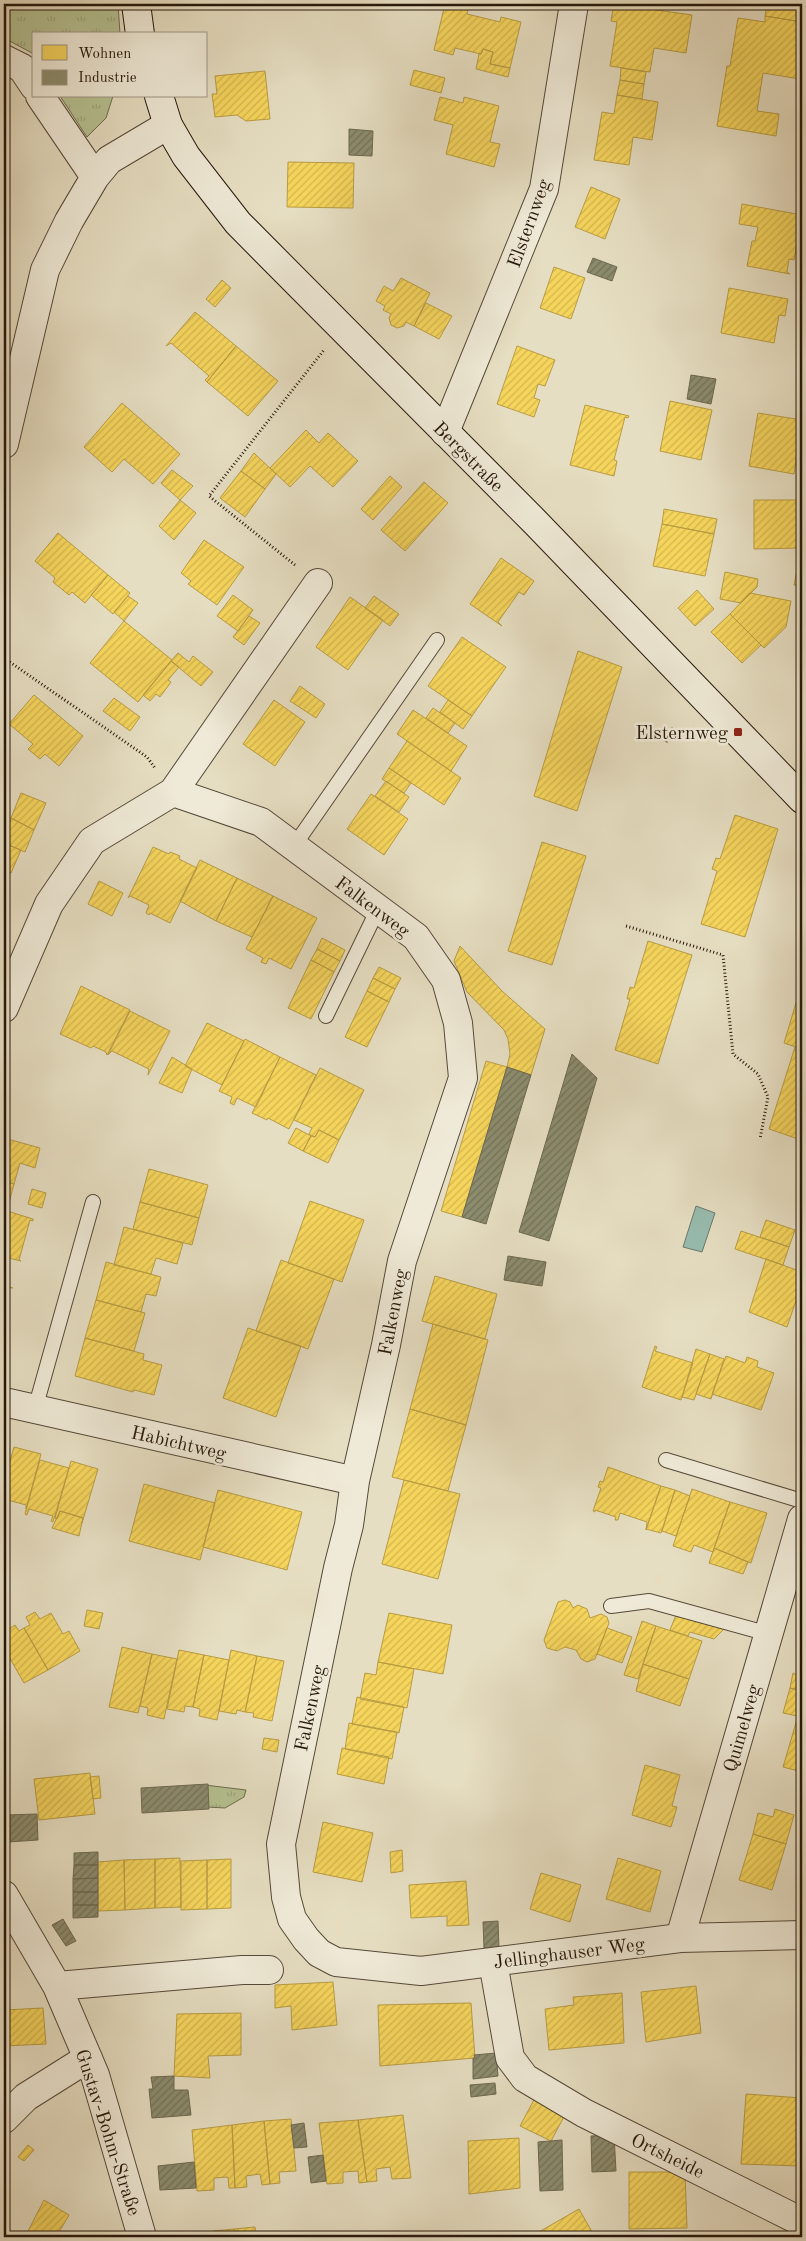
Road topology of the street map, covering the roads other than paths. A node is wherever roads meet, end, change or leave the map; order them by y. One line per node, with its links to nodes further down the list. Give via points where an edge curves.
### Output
1 (136, 4): 3 (street)
2 (574, 4): 10 (street, Elsternweg, via 544,189)
3 (140, 32)
4 (4, 58): 5 (street, via 22,68)
5 (32, 83)
6 (41, 98): 9 (street)
7 (160, 98): 8 (street, Bergstraße)
8 (168, 125): 9 (street, via 109,160); 10 (street, Bergstraße, via 200,176 238,223)
9 (95, 177): 11 (street, via 68,221 45,270)
10 (445, 432): 15 (street, Bergstraße)
11 (4, 444)
12 (318, 583): 14 (street)
13 (438, 640): 16 (lane)
14 (173, 792): 16 (street, Falkenweg, via 261,822); 18 (street, via 92,841 49,904)
15 (802, 799)
16 (294, 846): 17 (street, Falkenweg)
17 (378, 909): 19 (lane); 24 (street, Falkenweg, via 416,937 446,980 458,1023 463,1078 402,1261)
18 (4, 1008)
19 (326, 1016)
20 (93, 1202): 22 (lane)
21 (4, 1402): 22 (street, Habichtweg)
22 (35, 1409): 24 (street, Habichtweg)
23 (666, 1460): 25 (lane)
24 (355, 1481): 32 (street, Falkenweg, via 349,1525 281,1844 286,1897 292,1919 319,1953)
25 (802, 1501)
26 (802, 1518): 28 (street, Quimelweg)
27 (611, 1606): 28 (lane, via 649,1601)
28 (769, 1634): 31 (street, Quimelweg)
29 (4, 1895): 35 (street, Gustav-Bohm-Straße)
30 (802, 1935): 31 (street, Jellinghauser Weg)
31 (680, 1938): 33 (street, Jellinghauser Weg)
32 (336, 1962): 33 (street, Jellinghauser Weg, via 421,1971)
33 (493, 1962): 38 (street, Ortsheide, via 510,2058 517,2070 536,2086)
34 (269, 1970): 35 (street)
35 (57, 1986): 36 (street, Gustav-Bohm-Straße)
36 (88, 2058): 37 (street, via 26,2097); 39 (street, Gustav-Bohm-Straße)
37 (4, 2119)
38 (802, 2222)
39 (142, 2237)

